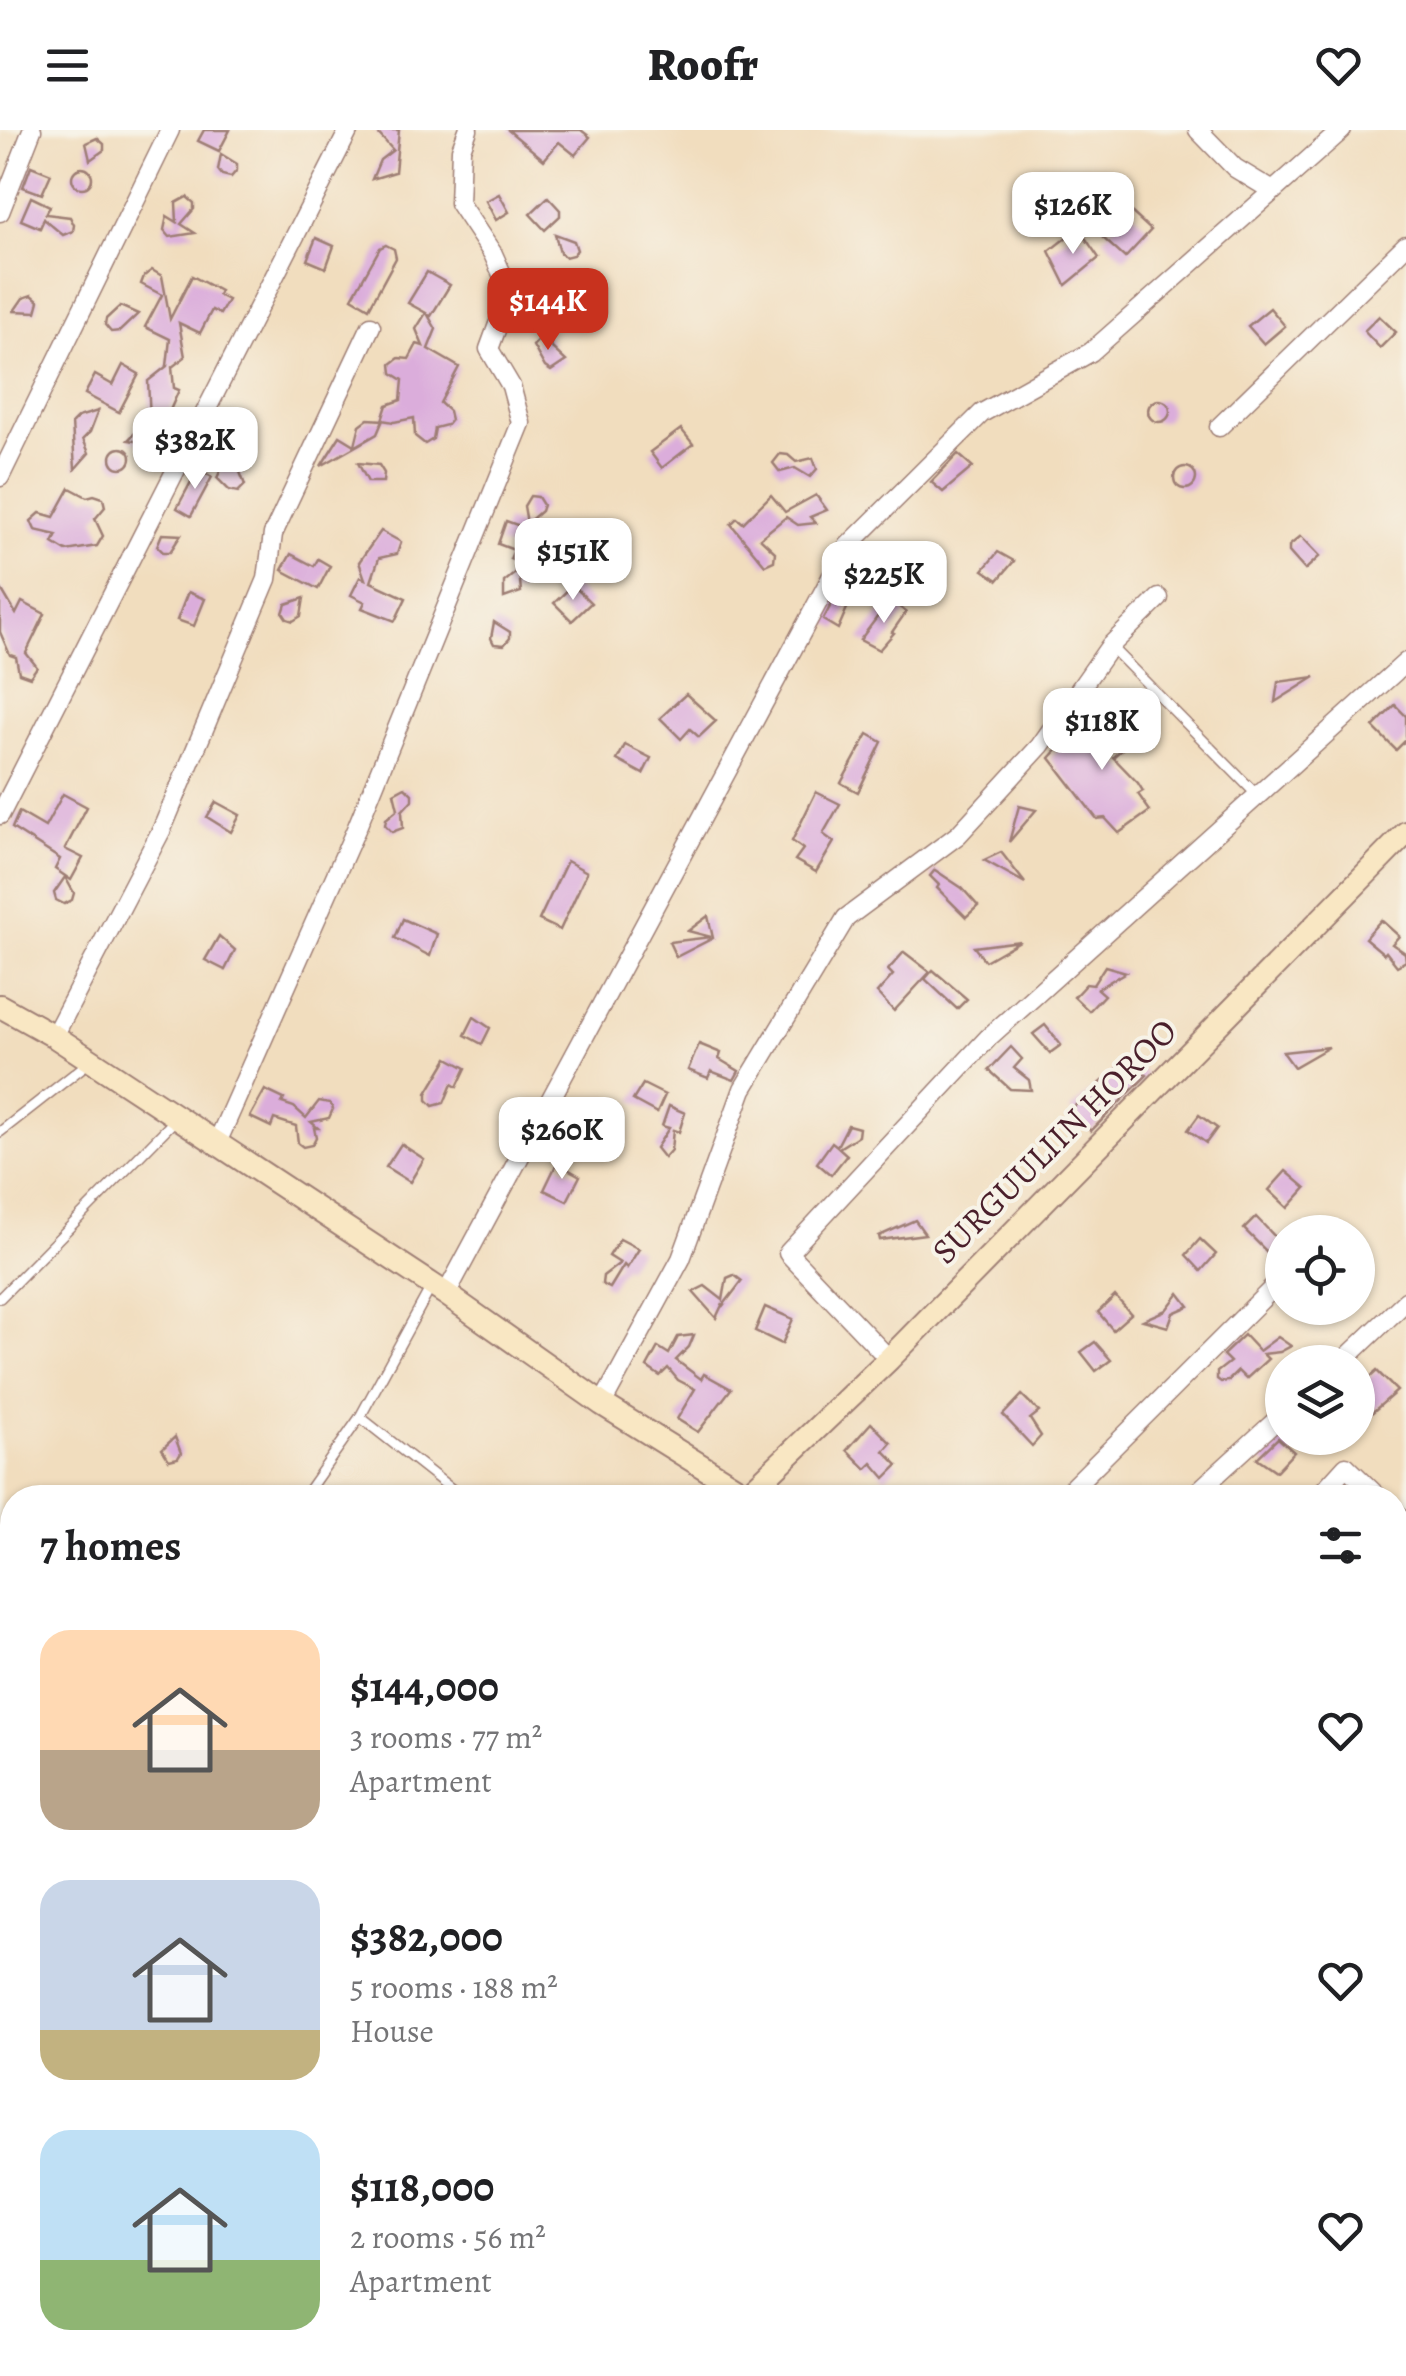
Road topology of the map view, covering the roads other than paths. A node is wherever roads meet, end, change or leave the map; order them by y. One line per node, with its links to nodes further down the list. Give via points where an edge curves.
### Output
1 (32, 130): 8 (street)
2 (170, 130): 12 (street)
3 (349, 130): 17 (street)
4 (468, 130): 24 (street, via 460,149 459,203 510,292 489,349 521,423 357,826)
5 (1198, 130): 7 (street, via 1235,168)
6 (1342, 130): 7 (street)
7 (1273, 192): 25 (street, via 1091,352 982,413 848,546)
8 (0, 212)
9 (1406, 245): 11 (street)
10 (371, 326): 20 (street, via 273,534 267,579 162,829)
11 (1219, 427)
12 (0, 477)
13 (1158, 598): 14 (street)
14 (1110, 646): 16 (lane); 31 (street, via 1040,746 958,835 846,918 743,1088 682,1258)
15 (1406, 662): 16 (street)
16 (1257, 794): 30 (street, via 990,1038 788,1253)
17 (0, 815)
18 (1406, 833): 30 (street, SURGUULIIN HOROO)
19 (0, 1006): 20 (street)
20 (54, 1036): 21 (street)
21 (92, 1060): 22 (street); 23 (lane)
22 (177, 1118): 24 (street); 27 (lane)
23 (0, 1132)
24 (216, 1145): 25 (street)
25 (439, 1289): 31 (street); 32 (lane)
26 (1265, 1297): 38 (street)
27 (0, 1298)
28 (1406, 1301): 29 (street)
29 (1360, 1345)
30 (888, 1359): 37 (street, SURGUULIIN HOROO)
31 (602, 1404): 36 (street)
32 (360, 1417): 34 (lane); 35 (lane)
33 (1265, 1431): 39 (street)
34 (312, 1485)
35 (446, 1485)
36 (731, 1485)
37 (760, 1485)
38 (1075, 1485)
39 (1205, 1485)
40 (1329, 1485): 41 (street, via 1346,1466)
41 (1366, 1485)

